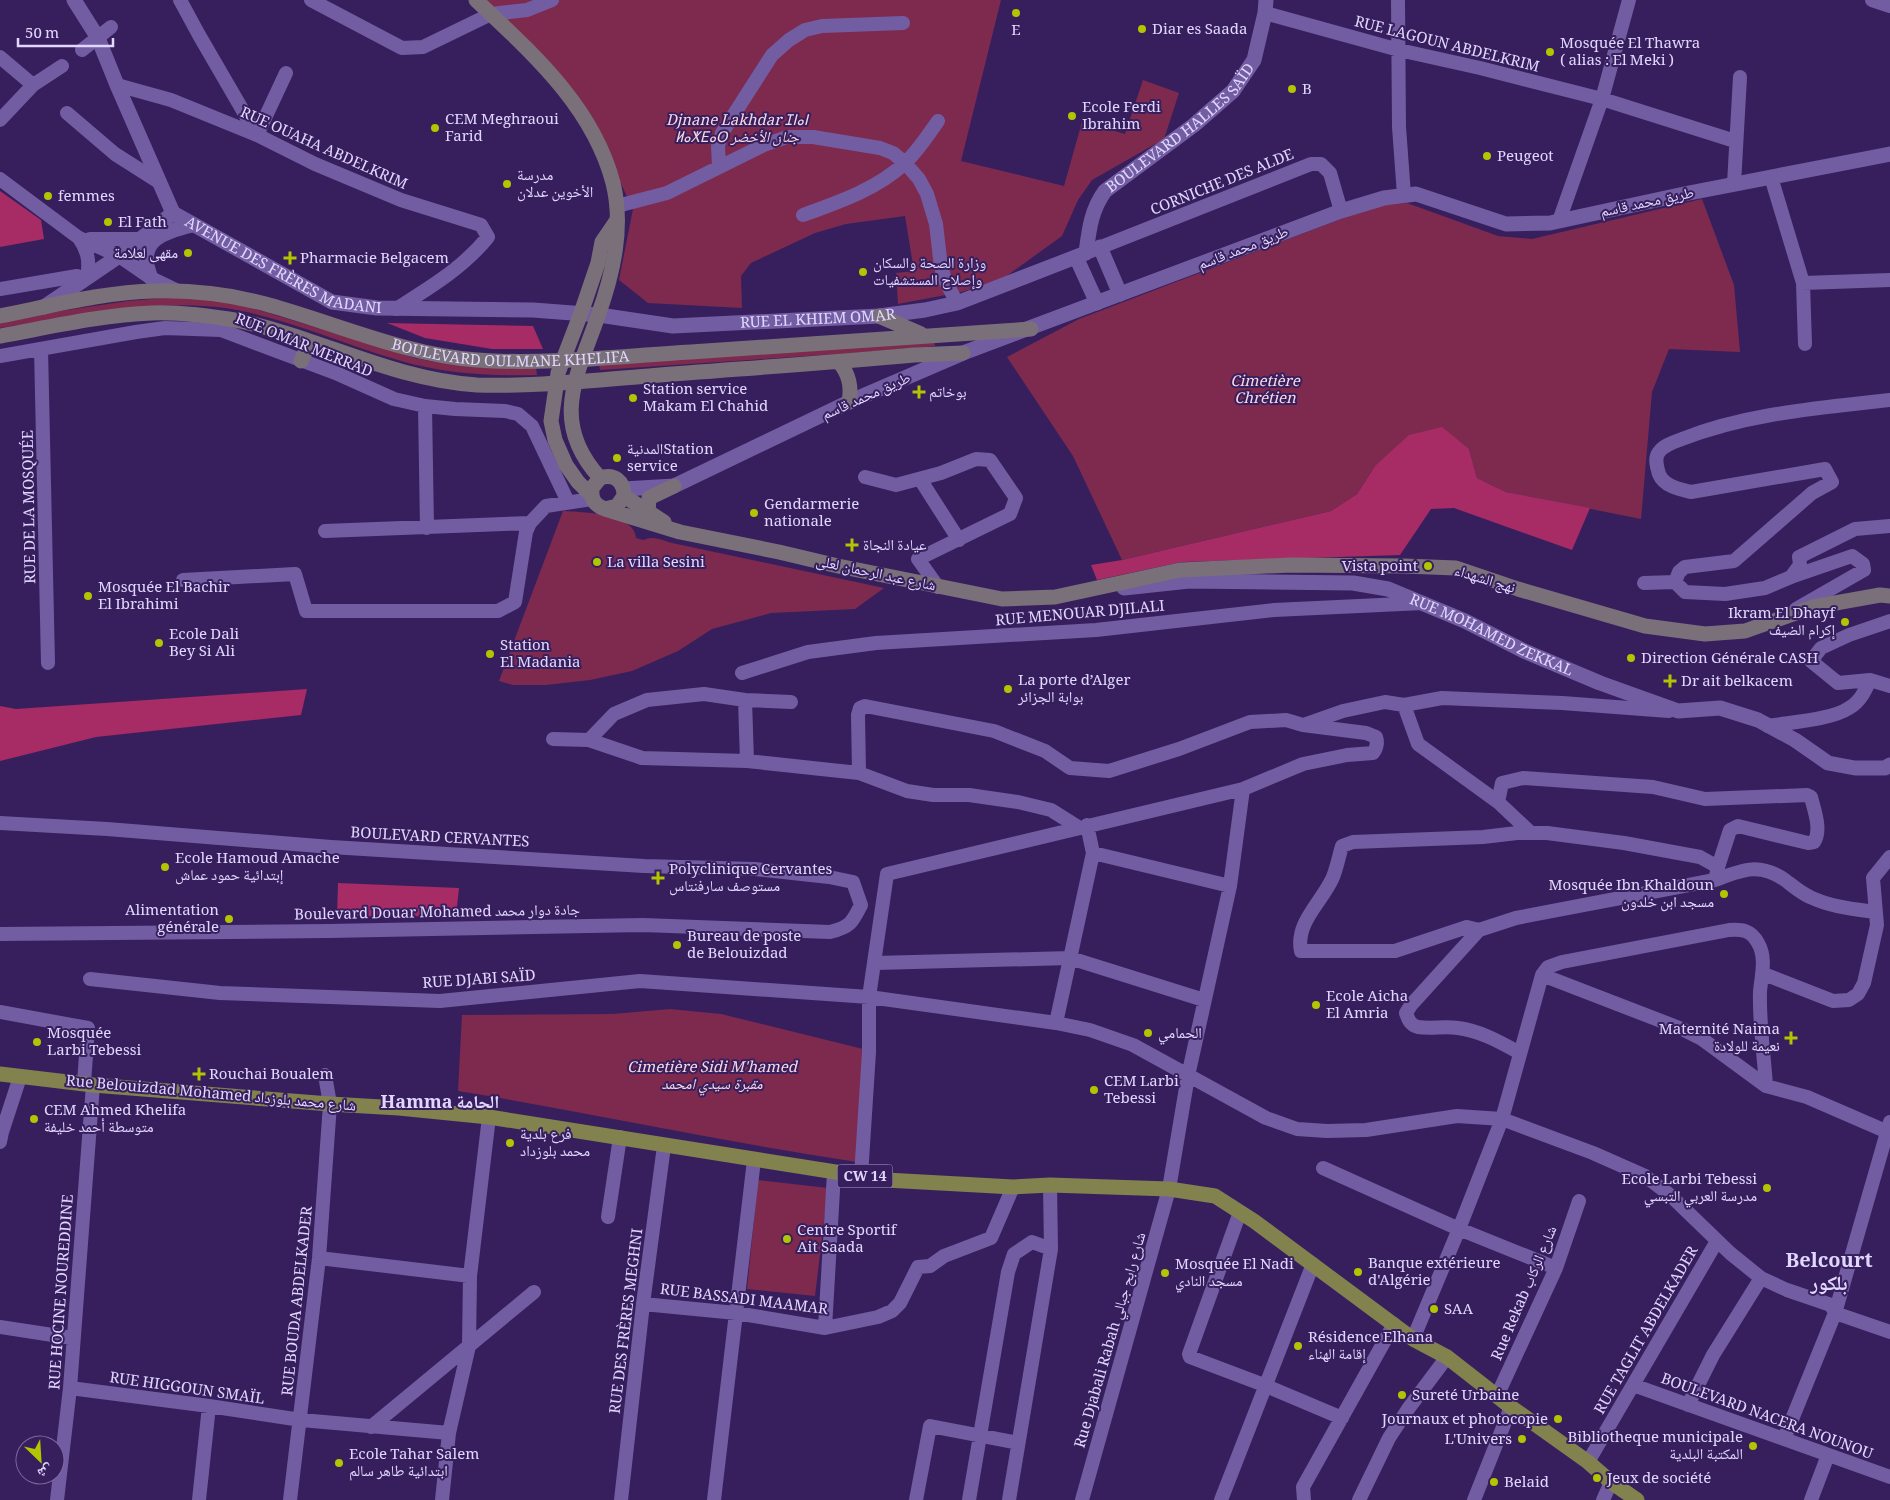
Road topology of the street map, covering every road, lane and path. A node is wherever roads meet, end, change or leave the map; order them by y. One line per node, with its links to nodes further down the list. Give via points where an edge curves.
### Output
1 (74, 0): 15 (street, AVENUE DES FRÈRES MADANI)
2 (180, 0): 28 (street)
3 (311, 0): 9 (street)
4 (476, 0): 12 (main road)
5 (552, 0): 12 (street, via 527,10)
6 (1398, 0): 17 (street)
7 (1629, 0): 24 (street)
8 (1872, 0): 10 (street)
9 (330, 4): 12 (street, via 402,48 424,48)
10 (1890, 6)
11 (1266, 7): 17 (street, RUE LAGOUN ABDELKRIM); 46 (street, BOULEVARD HALLES SAÏD, via 1254,60 1233,91 1194,125 1105,190 1096,202 1091,217)
12 (491, 14): 40 (main road, via 551,72 579,110 606,162 613,182)
13 (903, 23): 32 (street, via 822,26 805,30 789,40 772,55 722,133 718,146)
14 (111, 28): 15 (street)
15 (98, 38): 16 (street); 22 (street, AVENUE DES FRÈRES MADANI)
16 (82, 50)
17 (1399, 50): 24 (street, RUE LAGOUN ABDELKRIM); 37 (street, via 1399,127)
18 (0, 57): 23 (street)
19 (62, 66): 23 (street)
20 (286, 73): 28 (street)
21 (1740, 77): 29 (street)
22 (116, 85): 28 (street, RUE OUAHA ABDELKRIM, via 171,100); 35 (street, AVENUE DES FRÈRES MADANI)
23 (33, 86): 26 (street)
24 (1602, 100): 29 (street, RUE LAGOUN ABDELKRIM); 42 (street)
25 (68, 113): 35 (street, via 116,154)
26 (0, 120)
27 (938, 121): 31 (street)
28 (257, 135): 58 (street, RUE OUAHA ABDELKRIM, via 367,187 481,225 488,237 482,245 458,267)
29 (1735, 141): 36 (street)
30 (1890, 154): 33 (street, طريق محمد قاسم)
31 (905, 163): 32 (street, via 880,148 796,137 764,145); 41 (street, via 883,180 845,200); 56 (street, via 927,194 936,224 941,267)
32 (719, 166): 40 (street, via 667,193)
33 (1771, 177): 36 (street, طريق محمد قاسم); 51 (street)
34 (0, 179): 44 (street)
35 (159, 182): 39 (street, AVENUE DES FRÈRES MADANI)
36 (1734, 184): 42 (street, طريق محمد قاسم)
37 (1404, 195): 38 (street, طريق محمد قاسم); 42 (street, طريق محمد قاسم, via 1416,194 1506,224)
38 (1341, 211): 46 (street, CORNICHE DES ALDE, via 1330,173 1321,164 1311,164); 54 (street, طريق محمد قاسم)
39 (173, 212): 43 (street, AVENUE DES FRÈRES MADANI); 45 (street)
40 (617, 213): 60 (main road, via 602,242); 61 (main road, via 618,244)
41 (803, 215)
42 (1560, 221)
43 (192, 224): 49 (street, via 161,235 149,247 145,259); 58 (street, AVENUE DES FRÈRES MADANI, via 332,302)
44 (79, 238): 45 (street); 47 (street); 48 (street, via 88,256)
45 (140, 239): 47 (street)
46 (1088, 252): 54 (street); 55 (street); 56 (street, RUE EL KHIEM OMAR)
47 (119, 256): 48 (street); 49 (street)
48 (82, 277): 52 (street); 57 (street)
49 (151, 278): 53 (street)
50 (1890, 280): 51 (street)
51 (1803, 283): 69 (street)
52 (0, 289)
53 (179, 292): 57 (main road, BOULEVARD OULMANE KHELIFA, via 104,296); 67 (main road, BOULEVARD OULMANE KHELIFA, via 267,304 399,345 474,360 508,362 603,358)
54 (1120, 294): 55 (street, طريق محمد قاسم)
55 (1097, 302): 64 (street, طريق محمد قاسم)
56 (957, 303): 63 (street, RUE EL KHIEM OMAR)
57 (44, 307): 62 (main road, BOULEVARD OULMANE KHELIFA)
58 (396, 309): 59 (street, AVENUE DES FRÈRES MADANI)
59 (540, 310): 60 (street, RUE EL KHIEM OMAR)
60 (581, 313): 61 (street, RUE EL KHIEM OMAR); 84 (main road, via 558,373 551,421 566,464)
61 (599, 315): 63 (street, RUE EL KHIEM OMAR, via 673,326); 80 (main road, via 578,368 571,420 584,457)
62 (0, 316)
63 (879, 316): 67 (main road)
64 (1031, 329): 65 (main road, BOULEVARD OULMANE KHELIFA); 71 (street, طريق محمد قاسم)
65 (944, 335): 67 (main road, BOULEVARD OULMANE KHELIFA); 72 (main road, via 952,348)
66 (0, 336): 68 (main road, BOULEVARD OULMANE KHELIFA, via 152,313 197,314 241,322)
67 (925, 336)
68 (310, 342): 74 (main road); 75 (main road, BOULEVARD OULMANE KHELIFA, via 374,365 477,385)
69 (1805, 344)
70 (41, 349): 73 (street, RUE OMAR MERRAD); 74 (street, RUE OMAR MERRAD, via 165,328 221,330); 104 (street, RUE DE LA MOSQUÉE)
71 (963, 353): 72 (main road, BOULEVARD OULMANE KHELIFA); 77 (street, طريق محمد قاسم)
72 (946, 354): 75 (main road, BOULEVARD OULMANE KHELIFA)
73 (0, 356)
74 (301, 361): 78 (street, RUE OMAR MERRAD, via 394,398)
75 (839, 362): 77 (main road, via 848,376)
76 (1890, 400): 96 (street, via 1729,423 1670,444 1658,453 1656,459 1660,476 1678,490 1690,492 1825,469 1832,482 1812,493 1734,562 1685,567)
77 (849, 402): 82 (street, طريق محمد قاسم)
78 (425, 406): 85 (street, RUE OMAR MERRAD, via 518,414 532,426); 90 (street)
79 (865, 477): 81 (street, via 896,485)
80 (600, 478): 83 (main road, via 615,478 623,485); 84 (main road, via 595,482)
81 (920, 479): 93 (street); 93 (street, via 976,459 990,460 1016,498 1010,514)
82 (674, 486): 83 (street, طريق محمد قاسم); 87 (main road, via 649,498)
83 (624, 492): 86 (main road, via 622,502); 87 (main road, شارع عبد الرحمان لعلى)
84 (592, 497): 85 (street); 86 (main road)
85 (568, 502): 88 (street, via 546,506)
86 (605, 509): 92 (main road, شارع عبد الرحمان لعلى)
87 (648, 512): 92 (main road, شارع عبد الرحمان لعلى)
88 (530, 523): 90 (street); 95 (street, via 514,602 498,611 306,611 296,574)
89 (1890, 526): 94 (street, via 1855,529 1799,557 1800,565)
90 (427, 528): 91 (street)
91 (325, 532)
92 (680, 532): 98 (main road, شارع عبد الرحمان لعلى)
93 (959, 540): 98 (street, via 918,559)
94 (1791, 577): 96 (street, via 1765,588 1725,594 1685,592); 102 (street, via 1852,556 1863,564 1864,570)
95 (183, 580)
96 (1675, 582): 97 (street)
97 (1644, 583)
98 (938, 587): 99 (main road, شارع عبد الرحمان لعلى, via 1002,599)
99 (1073, 593): 101 (street, RUE MOHAMED ZEKKAL, via 1189,581 1353,583 1388,589); 102 (main road, نهج الشهداء, via 1180,570 1291,565 1404,566 1456,568 1645,626 1705,634 1745,631)
100 (1890, 596): 102 (main road, نهج الشهداء, via 1813,607)
101 (1424, 603): 105 (street, RUE MENOUAR DJILALI, via 1274,610 1096,630 876,643 808,652); 111 (street, RUE MOHAMED ZEKKAL, via 1533,655)
102 (1782, 618)
103 (1890, 621): 106 (street, via 1821,648 1811,661 1838,683)
104 (48, 663)
105 (742, 674)
106 (1870, 680): 107 (street); 113 (street, via 1862,696 1850,708 1836,714)
107 (1890, 686)
108 (745, 700): 109 (street); 115 (street, via 704,694 647,700 614,714); 116 (street)
109 (791, 702)
110 (1404, 705): 111 (street, via 1442,698); 112 (street, via 1385,702 1343,711); 120 (street, via 1418,744)
111 (1678, 711): 113 (street, RUE MOHAMED ZEKKAL, via 1720,708)
112 (1303, 725): 118 (street, via 1286,720 1250,722 1109,771 1070,768 1044,751 994,731 865,706 860,708 858,716); 119 (street, via 1366,733 1376,737 1375,750 1303,764)
113 (1768, 726): 117 (street, RUE MOHAMED ZEKKAL, via 1828,763 1854,768)
114 (554, 739): 115 (street)
115 (590, 740): 116 (street, via 642,758)
116 (747, 761): 118 (street)
117 (1890, 765)
118 (859, 773): 122 (street, via 907,791 1018,802 1051,810)
119 (1243, 789): 122 (street); 127 (street, Rue Djabali Rabah شارع رابح جبالي)
120 (1498, 802): 123 (street); 126 (street, via 1502,783 1523,778 1653,787 1705,798 1807,794 1811,797 1818,830 1814,842 1738,826 1730,830)
121 (0, 824): 128 (street, BOULEVARD CERVANTES, via 107,829 331,848 768,870 853,882)
122 (1082, 826): 124 (street); 133 (street, via 887,874)
123 (1531, 833): 126 (street, via 1547,832 1700,857); 130 (street, via 1353,842 1342,846 1333,878 1315,905 1300,942 1301,951 1395,950 1467,928)
124 (1093, 852): 127 (street); 132 (street)
125 (1890, 858): 129 (street, via 1873,878)
126 (1717, 874): 129 (street, via 1757,868 1778,875 1809,897 1836,907); 130 (street, via 1516,918)
127 (1230, 886): 138 (street, Rue Djabali Rabah شارع رابح جبالي)
128 (861, 905): 131 (street, Boulevard Douar Mohamed جادة دوار محمد, via 853,921 845,928 830,932 643,925)
129 (1875, 912): 134 (street, via 1877,925 1864,983 1858,994 1849,1000 1833,1000)
130 (1479, 930): 141 (street, via 1406,1013 1409,1022 1417,1027 1473,1030)
131 (0, 934)
132 (1070, 958): 133 (street); 138 (street); 140 (street)
133 (875, 962): 137 (street)
134 (1764, 974): 135 (street, via 1759,944 1743,929 1562,962 1548,967); 147 (street, via 1760,992)
135 (1542, 975): 141 (street); 147 (street, via 1702,1039)
136 (90, 979): 137 (street, RUE DJABI SAÏD, via 220,993 440,1001 640,981)
137 (869, 997): 140 (street, RUE DJABI SAÏD); 158 (street)
138 (1204, 1000): 144 (street, Rue Djabali Rabah شارع رابح جبالي)
139 (0, 1012): 146 (street, RUE HOCINE NOUREDDINE, via 88,1028)
140 (1056, 1023): 144 (street, RUE DJABI SAÏD, via 1090,1030 1133,1045)
141 (1520, 1052): 150 (street)
142 (0, 1074): 145 (main road, Rue Belouizdad Mohamed شارع محمد بلوزداد / CW 14)
143 (325, 1075): 148 (street, RUE BOUDA ABDELKADER)
144 (1188, 1076): 150 (street, RUE DJABI SAÏD, via 1266,1118 1297,1129 1366,1130 1457,1116); 161 (street, Rue Djabali Rabah شارع رابح جبالي)
145 (20, 1077): 146 (main road, Rue Belouizdad Mohamed شارع محمد بلوزداد / CW 14); 153 (street)
146 (88, 1084): 148 (main road, Rue Belouizdad Mohamed شارع محمد بلوزداد / CW 14); 181 (street, RUE HOCINE NOUREDDINE)
147 (1766, 1086): 151 (street, via 1807,1097)
148 (330, 1104): 149 (main road, Rue Belouizdad Mohamed شارع محمد بلوزداد / CW 14); 168 (street, RUE BOUDA ABDELKADER)
149 (489, 1117): 152 (main road, Rue Belouizdad Mohamed شارع محمد بلوزداد / CW 14); 171 (street)
150 (1502, 1119): 165 (street); 166 (street, RUE DJABI SAÏD, via 1593,1152 1645,1176 1670,1195)
151 (1889, 1129): 176 (street)
152 (620, 1138): 154 (main road, Rue Belouizdad Mohamed شارع محمد بلوزداد / CW 14); 164 (street)
153 (0, 1142)
154 (664, 1146): 155 (main road, Rue Belouizdad Mohamed شارع محمد بلوزداد / CW 14); 174 (street, RUE DES FRÈRES MEGHNI)
155 (754, 1160): 157 (main road, Rue Belouizdad Mohamed شارع محمد بلوزداد / CW 14); 175 (street)
156 (1323, 1168): 165 (street)
157 (834, 1173): 158 (main road, Rue Belouizdad Mohamed شارع محمد بلوزداد / CW 14); 179 (street)
158 (861, 1176): 160 (main road, Rue Belouizdad Mohamed شارع محمد بلوزداد / CW 14)
159 (1050, 1185): 160 (main road, Rue Belouizdad Mohamed شارع محمد بلوزداد / CW 14); 161 (main road, Rue Belouizdad Mohamed شارع محمد بلوزداد / CW 14); 167 (street)
160 (1014, 1187): 179 (street, RUE BASSADI MAAMAR, via 991,1238 944,1256 930,1266 918,1267 900,1303 892,1311)
161 (1169, 1190): 163 (main road, Rue Belouizdad Mohamed شارع محمد بلوزداد / CW 14, via 1214,1196); 212 (street, Rue Djabali Rabah شارع رابح جبالي)
162 (1579, 1201): 170 (street, Rue Rekab شارع الركاب)
163 (1240, 1212): 169 (main road, Rue Belouizdad Mohamed شارع محمد بلوزداد / CW 14); 185 (street, via 1189,1354 1192,1359)
164 (608, 1217)
165 (1459, 1230): 170 (street); 182 (street)
166 (1717, 1241): 172 (street, RUE DJABI SAÏD); 186 (street, RUE TAGLIT ABDELKADER)
167 (1051, 1249): 196 (street, via 1032,1242 1014,1254 1008,1272); 198 (street)
168 (320, 1258): 171 (street); 193 (street, RUE BOUDA ABDELKADER)
169 (1313, 1264): 177 (main road, Rue Belouizdad Mohamed شارع محمد بلوزداد / CW 14); 185 (street)
170 (1556, 1268): 188 (street, Rue Rekab شارع الركاب)
171 (470, 1276): 183 (street)
172 (1761, 1278): 176 (street, RUE DJABI SAÏD, via 1831,1305); 189 (street, via 1713,1354)
173 (534, 1292): 183 (street)
174 (643, 1304): 175 (street, RUE BASSADI MAAMAR); 207 (street, RUE DES FRÈRES MEGHNI)
175 (736, 1313): 179 (street, RUE BASSADI MAAMAR); 208 (street)
176 (1835, 1313): 180 (street, RUE DJABI SAÏD); 197 (street)
177 (1394, 1324): 182 (main road, Rue Belouizdad Mohamed شارع محمد بلوزداد / CW 14); 192 (street)
178 (0, 1327): 181 (street)
179 (825, 1328)
180 (1890, 1332)
181 (72, 1338): 187 (street, RUE HOCINE NOUREDDINE)
182 (1413, 1339): 184 (main road, Rue Belouizdad Mohamed شارع محمد بلوزداد / CW 14)
183 (469, 1346): 194 (street); 195 (street)
184 (1448, 1357): 188 (main road, Rue Belouizdad Mohamed شارع محمد بلوزداد / CW 14); 215 (street, via 1389,1438)
185 (1264, 1385): 192 (street); 213 (street)
186 (1633, 1385): 189 (street, BOULEVARD NACERA NOUNOU); 200 (street, RUE TAGLIT ABDELKADER)
187 (70, 1388): 190 (street, RUE HIGGOUN SMAÏL); 203 (street, RUE HOCINE NOUREDDINE)
188 (1497, 1396): 191 (main road, Rue Belouizdad Mohamed شارع محمد بلوزداد / CW 14)
189 (1688, 1405): 197 (street, BOULEVARD NACERA NOUNOU)
190 (209, 1406): 193 (street, RUE HIGGOUN SMAÏL); 204 (street)
191 (1511, 1407): 200 (main road, Rue Belouizdad Mohamed شارع محمد بلوزداد / CW 14); 216 (street)
192 (1342, 1418): 214 (street, via 1302,1487)
193 (301, 1420): 194 (street, RUE HIGGOUN SMAÏL); 205 (street, RUE BOUDA ABDELKADER)
194 (372, 1427): 195 (street, RUE HIGGOUN SMAÏL)
195 (449, 1433): 206 (street)
196 (980, 1436): 198 (street); 209 (street, via 930,1426); 210 (street)
197 (1784, 1439): 199 (street, BOULEVARD NACERA NOUNOU)
198 (1018, 1443): 211 (street)
199 (1828, 1455): 201 (street, BOULEVARD NACERA NOUNOU); 219 (street)
200 (1588, 1462): 202 (main road, Rue Belouizdad Mohamed شارع محمد بلوزداد / CW 14)
201 (1890, 1477)
202 (1610, 1482): 217 (street); 218 (main road, Rue Belouizdad Mohamed شارع محمد بلوزداد / CW 14)
203 (57, 1500)
204 (199, 1500)
205 (290, 1500)
206 (442, 1500)
207 (621, 1500)
208 (714, 1500)
209 (916, 1500)
210 (968, 1500)
211 (1009, 1500)
212 (1082, 1500)
213 (1220, 1500)
214 (1304, 1500)
215 (1359, 1500)
216 (1474, 1500)
217 (1604, 1500)
218 (1637, 1500)
219 (1811, 1500)

